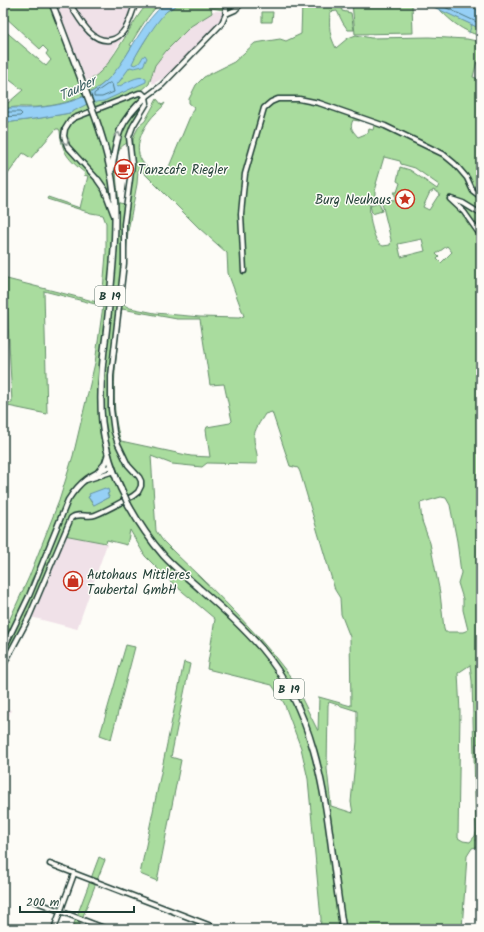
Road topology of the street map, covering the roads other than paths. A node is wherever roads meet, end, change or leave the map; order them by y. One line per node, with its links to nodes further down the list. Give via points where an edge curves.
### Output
1 (52, 3): 8 (main road, B 19, bridge, via 95,116)
2 (69, 3): 3 (street, via 90,33 96,38 109,40 115,39 126,29)
3 (136, 3)
4 (226, 3): 6 (street)
5 (242, 3): 6 (street)
6 (226, 14): 7 (street, via 222,23 192,55)
7 (146, 97): 8 (main road, one-way to 7, via 119,131 136,106); 9 (street, one-way to 9, via 142,94 134,95 74,118 67,125 64,136 67,146); 20 (street, via 147,103 129,137 132,164 124,224 124,263 112,356 110,395 112,421 118,444 128,466 139,477 141,486 133,496 96,515 75,515 70,518 29,618)
8 (112, 174): 12 (main road, B 19)
9 (98, 180): 12 (main road, via 105,190)
10 (481, 197): 14 (street, via 473,191 467,178 455,164 443,154 385,126 319,103 278,99 264,108 245,174 241,214)
11 (481, 214): 13 (street, via 463,203 450,199 464,212)
12 (115, 219): 15 (main road, B 19, via 101,387 102,422)
13 (481, 236)
14 (244, 271)
15 (108, 454): 16 (main road, B 19); 17 (main road)
16 (113, 469): 17 (street); 18 (street); 32 (main road, B 19, bridge, via 124,497 152,541 165,557 232,617 262,649 293,696 310,735 319,769)
17 (99, 471): 18 (street)
18 (86, 480): 19 (street, via 65,506 41,569)
19 (3, 650)
20 (3, 666)
21 (50, 864): 22 (street)
22 (74, 874): 24 (street); 25 (street)
23 (34, 901): 24 (street)
24 (60, 911): 27 (street); 29 (street)
25 (202, 923): 30 (street); 31 (street)
26 (3, 926): 28 (street)
27 (104, 928)
28 (5, 929)
29 (54, 929)
30 (200, 929)
31 (219, 929)
32 (343, 929)

